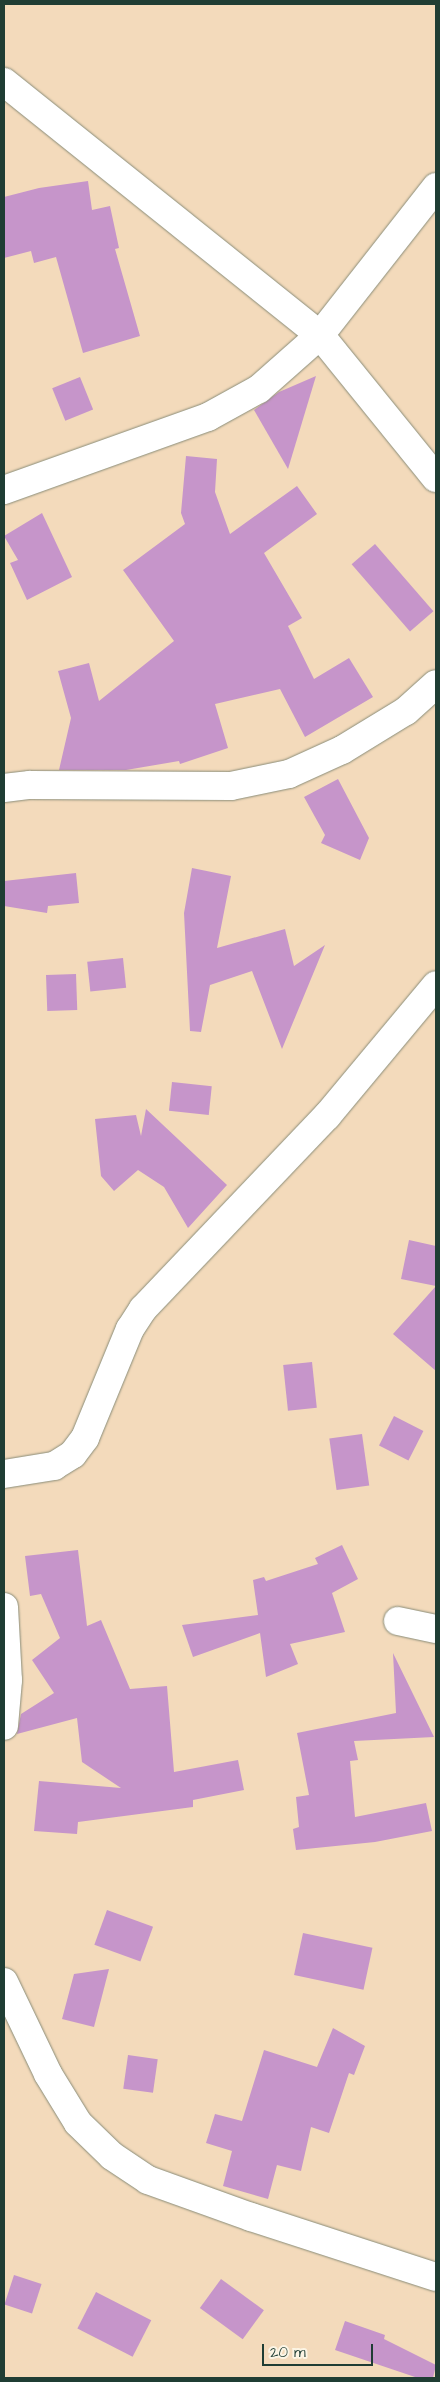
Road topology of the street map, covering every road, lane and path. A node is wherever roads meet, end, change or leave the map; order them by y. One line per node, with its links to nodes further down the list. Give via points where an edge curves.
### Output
1 (4, 82): 3 (street)
2 (436, 187): 3 (street)
3 (320, 335): 4 (street); 5 (street, via 259,389 208,417)
4 (436, 478)
5 (4, 490)
6 (436, 684): 7 (street, via 406,711 342,750 289,774 231,786 40,785)
7 (4, 788)
8 (436, 985): 9 (street, via 327,1116 143,1308 130,1329 85,1438 73,1454 54,1466)
9 (4, 1474)
10 (4, 1606): 13 (street, via 8,1680)
11 (398, 1621): 12 (street)
12 (436, 1629)
13 (4, 1726)
14 (4, 1982): 15 (street, via 48,2074 68,2107 78,2123 112,2156 148,2180)
15 (436, 2277)

